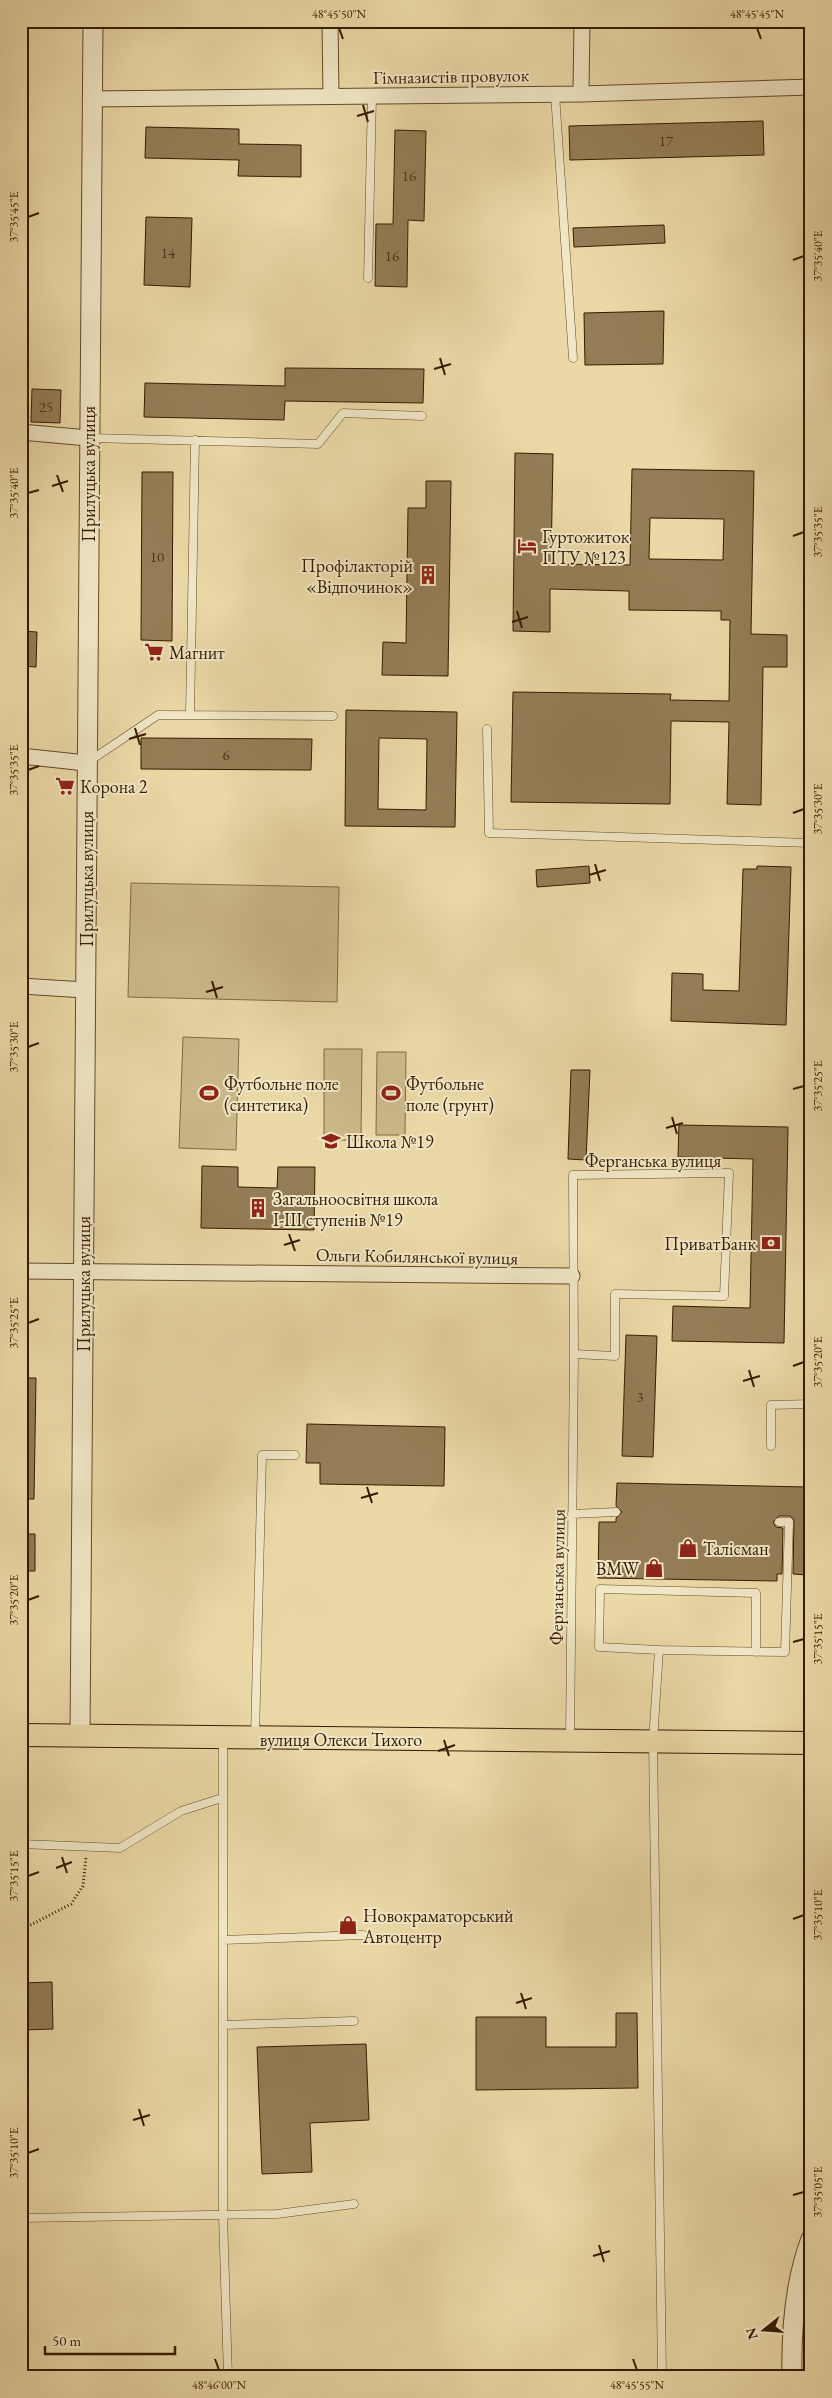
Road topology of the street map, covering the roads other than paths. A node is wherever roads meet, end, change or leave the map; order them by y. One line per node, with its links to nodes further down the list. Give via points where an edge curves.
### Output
1 (92, 21): 9 (street, Прилуцька вулиця)
2 (330, 21): 7 (street)
3 (582, 21): 5 (street)
4 (811, 88): 6 (street, Гімназистів провулок)
5 (581, 90)
6 (555, 94): 8 (street, Гімназистів провулок); 11 (lane)
7 (331, 96): 8 (street, Гімназистів провулок); 9 (street, Гімназистів провулок)
8 (372, 96): 10 (lane)
9 (92, 98): 14 (street, Прилуцька вулиця)
10 (368, 278)
11 (573, 358)
12 (422, 416): 15 (lane, via 343,413 318,444)
13 (21, 432): 14 (street)
14 (88, 438): 15 (lane); 20 (street, Прилуцька вулиця)
15 (195, 440): 16 (lane)
16 (190, 715): 17 (lane); 20 (lane, via 158,715)
17 (333, 716)
18 (488, 729): 21 (lane, via 489,833)
19 (21, 756): 20 (street)
20 (86, 763): 23 (street, Прилуцька вулиця)
21 (811, 843)
22 (21, 986): 23 (street)
23 (85, 990): 25 (street, Прилуцька вулиця)
24 (21, 1271): 25 (street, Ольги Кобилянської вулиця)
25 (83, 1271): 26 (street, Ольги Кобилянської вулиця); 37 (street, Прилуцька вулиця)
26 (572, 1276): 27 (lane, Ферганська вулиця); 27 (lane, Ферганська вулиця, via 573,1175 729,1173 724,1296 615,1294 615,1356)
27 (574, 1354): 32 (lane, Ферганська вулиця)
28 (811, 1404): 29 (lane, via 771,1405)
29 (771, 1446)
30 (295, 1455): 39 (lane, via 262,1454)
31 (616, 1512): 32 (lane)
32 (572, 1514): 40 (lane, Ферганська вулиця)
33 (778, 1522): 35 (lane, via 789,1522 785,1652)
34 (659, 1650): 35 (lane); 35 (lane, via 599,1647 600,1589 756,1593); 41 (lane)
35 (756, 1652)
36 (21, 1735): 37 (main road, вулиця Олекси Тихого)
37 (80, 1736): 38 (main road, вулиця Олекси Тихого)
38 (223, 1738): 39 (main road, вулиця Олекси Тихого); 43 (lane)
39 (255, 1739): 40 (main road, вулиця Олекси Тихого)
40 (570, 1740): 41 (main road, вулиця Олекси Тихого)
41 (653, 1741): 42 (main road, вулиця Олекси Тихого); 54 (lane)
42 (811, 1743)
43 (222, 1798): 44 (lane, via 181,1811 120,1848); 46 (lane)
44 (21, 1844)
45 (363, 1935): 46 (lane)
46 (223, 1940): 48 (lane)
47 (354, 2020): 48 (lane)
48 (223, 2025): 50 (lane)
49 (354, 2204): 50 (lane, via 277,2214)
50 (223, 2215): 51 (lane); 53 (lane)
51 (21, 2218)
52 (811, 2239): 55 (street, via 801,2271 793,2335)
53 (228, 2377)
54 (662, 2377)
55 (792, 2377)

